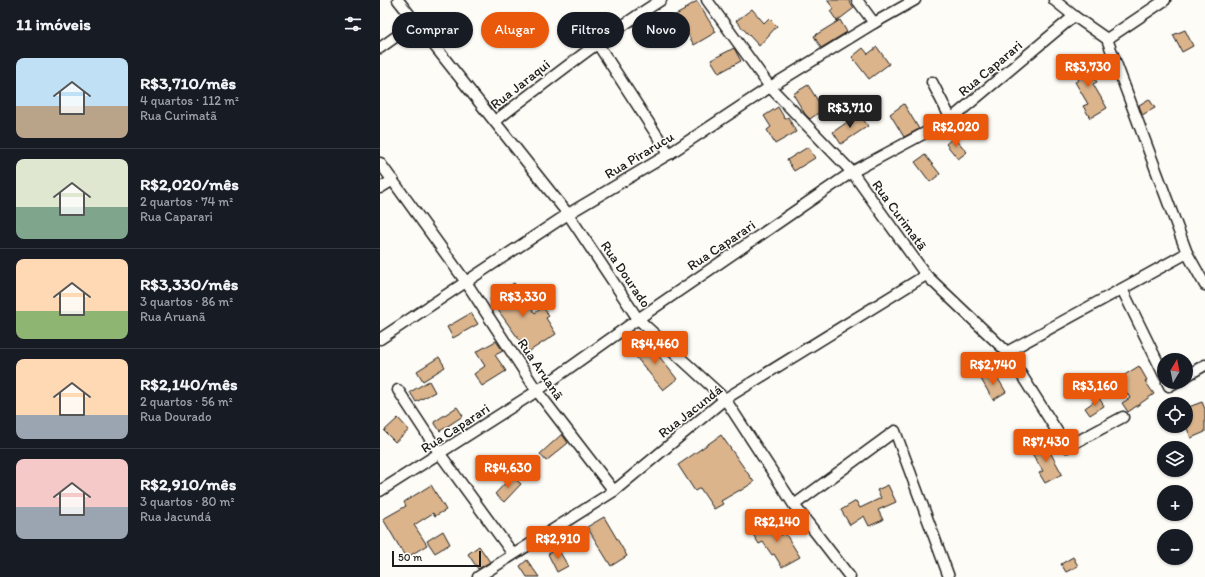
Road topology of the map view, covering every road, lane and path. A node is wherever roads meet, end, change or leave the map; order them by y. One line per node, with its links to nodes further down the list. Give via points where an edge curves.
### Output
1 (398, 0): 8 (street, Rua Dourado)
2 (661, 0): 11 (street, Rua Jaraqui)
3 (707, 0): 19 (street, Rua Curimatã)
4 (857, 0): 10 (street)
5 (915, 0): 10 (street, Rua Pirarucu)
6 (1054, 0): 9 (street)
7 (1165, 0): 12 (street)
8 (407, 12)
9 (1074, 16): 12 (street); 20 (street, Rua Caparari)
10 (874, 23): 19 (street, Rua Pirarucu)
11 (624, 24)
12 (1107, 39): 28 (street)
13 (392, 40): 14 (street)
14 (380, 48)
15 (436, 48): 21 (street, Rua Dourado)
16 (591, 48): 21 (street, Rua Jaraqui)
17 (600, 48): 22 (street)
18 (932, 82): 20 (street)
19 (770, 87): 22 (street, Rua Pirarucu); 24 (street, Rua Curimatã)
20 (951, 119): 24 (street, Rua Caparari)
21 (495, 122): 27 (street, Rua Dourado)
22 (669, 154): 27 (street, Rua Pirarucu)
23 (380, 163): 25 (street, Rua Aruanã)
24 (852, 172): 29 (street, Rua Curimatã); 33 (street, Rua Caparari)
25 (393, 180): 26 (street); 30 (street, Rua Aruanã)
26 (380, 188)
27 (568, 214): 30 (street, Rua Pirarucu); 33 (street, Rua Dourado)
28 (1187, 253): 31 (street); 32 (street)
29 (926, 275): 35 (street, Rua Curimatã); 41 (street, Rua Jacundá)
30 (466, 282): 34 (street, Rua Pirarucu); 40 (street, Rua Aruanã)
31 (1205, 285)
32 (1122, 289): 35 (street); 36 (street)
33 (638, 319): 40 (street, Rua Caparari); 41 (street, Rua Dourado)
34 (380, 339)
35 (1007, 352): 42 (street, Rua Curimatã, via 1067,447)
36 (1157, 361)
37 (1205, 366): 38 (street)
38 (1193, 372)
39 (398, 390): 43 (street)
40 (537, 392): 43 (street, Rua Caparari); 45 (street, Rua Aruanã)
41 (725, 399): 45 (street, Rua Jacundá); 46 (street, Rua Dourado)
42 (1123, 417)
43 (440, 454): 44 (street, Rua Caparari); 47 (street)
44 (380, 491)
45 (614, 491): 47 (street, Rua Jacundá)
46 (794, 505): 49 (street, Rua Dourado); 50 (street, via 895,431)
47 (514, 554): 48 (street, Rua Jacundá)
48 (478, 577)
49 (850, 577)
50 (949, 577)

